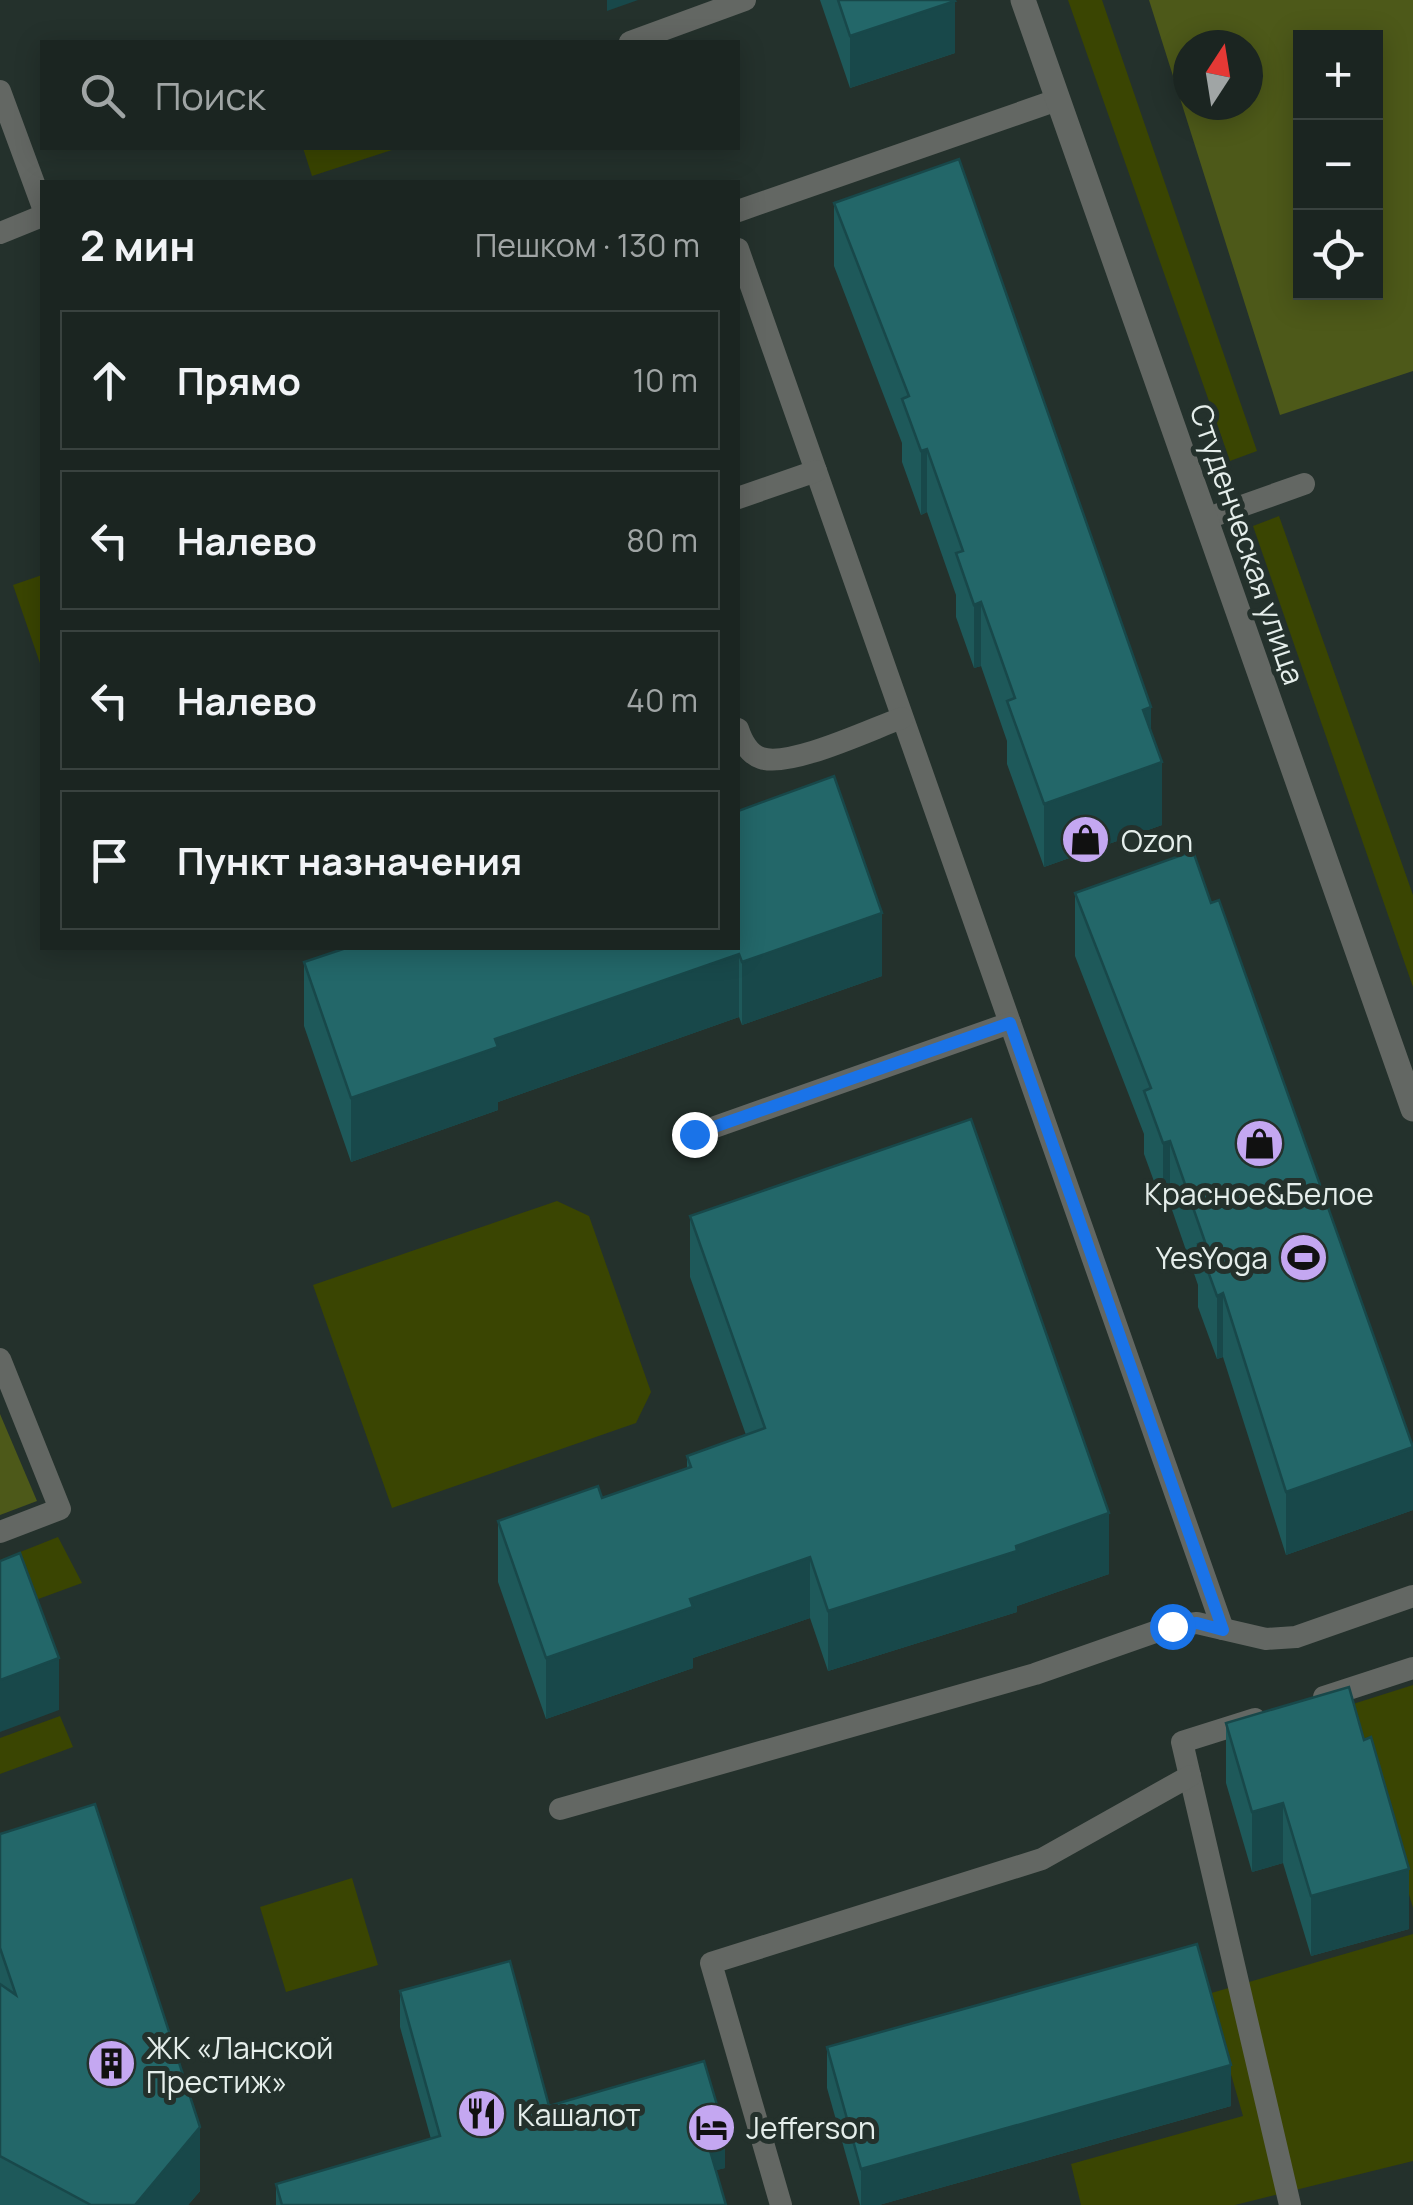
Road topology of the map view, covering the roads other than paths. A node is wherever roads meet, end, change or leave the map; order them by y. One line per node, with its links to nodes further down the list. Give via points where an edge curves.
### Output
1 (745, 0): 3 (lane)
2 (1023, 0): 5 (street, Студенческая улица)
3 (635, 40)
4 (0, 92): 6 (lane)
5 (1057, 100): 7 (lane); 14 (street, Студенческая улица)
6 (40, 201)
7 (740, 210)
8 (40, 217): 9 (lane)
9 (0, 233)
10 (740, 255): 11 (lane)
11 (816, 471): 13 (lane); 15 (lane)
12 (1304, 484): 14 (lane)
13 (740, 497)
14 (1205, 519): 18 (street, Студенческая улица)
15 (902, 718): 16 (lane, via 780,760 758,758); 17 (lane)
16 (740, 736)
17 (1010, 1023): 19 (lane); 23 (lane)
18 (1413, 1108)
19 (694, 1134)
20 (0, 1359): 21 (lane, via 60,1509)
21 (0, 1532)
22 (1413, 1596): 23 (lane, via 1296,1637)
23 (1223, 1630): 26 (lane, via 1172,1626 1035,1674)
24 (1413, 1668): 25 (lane, via 1182,1742)
25 (1190, 1776): 27 (lane, via 1042,1859 712,1962); 28 (lane)
26 (560, 1809)
27 (782, 2205)
28 (1290, 2205)

